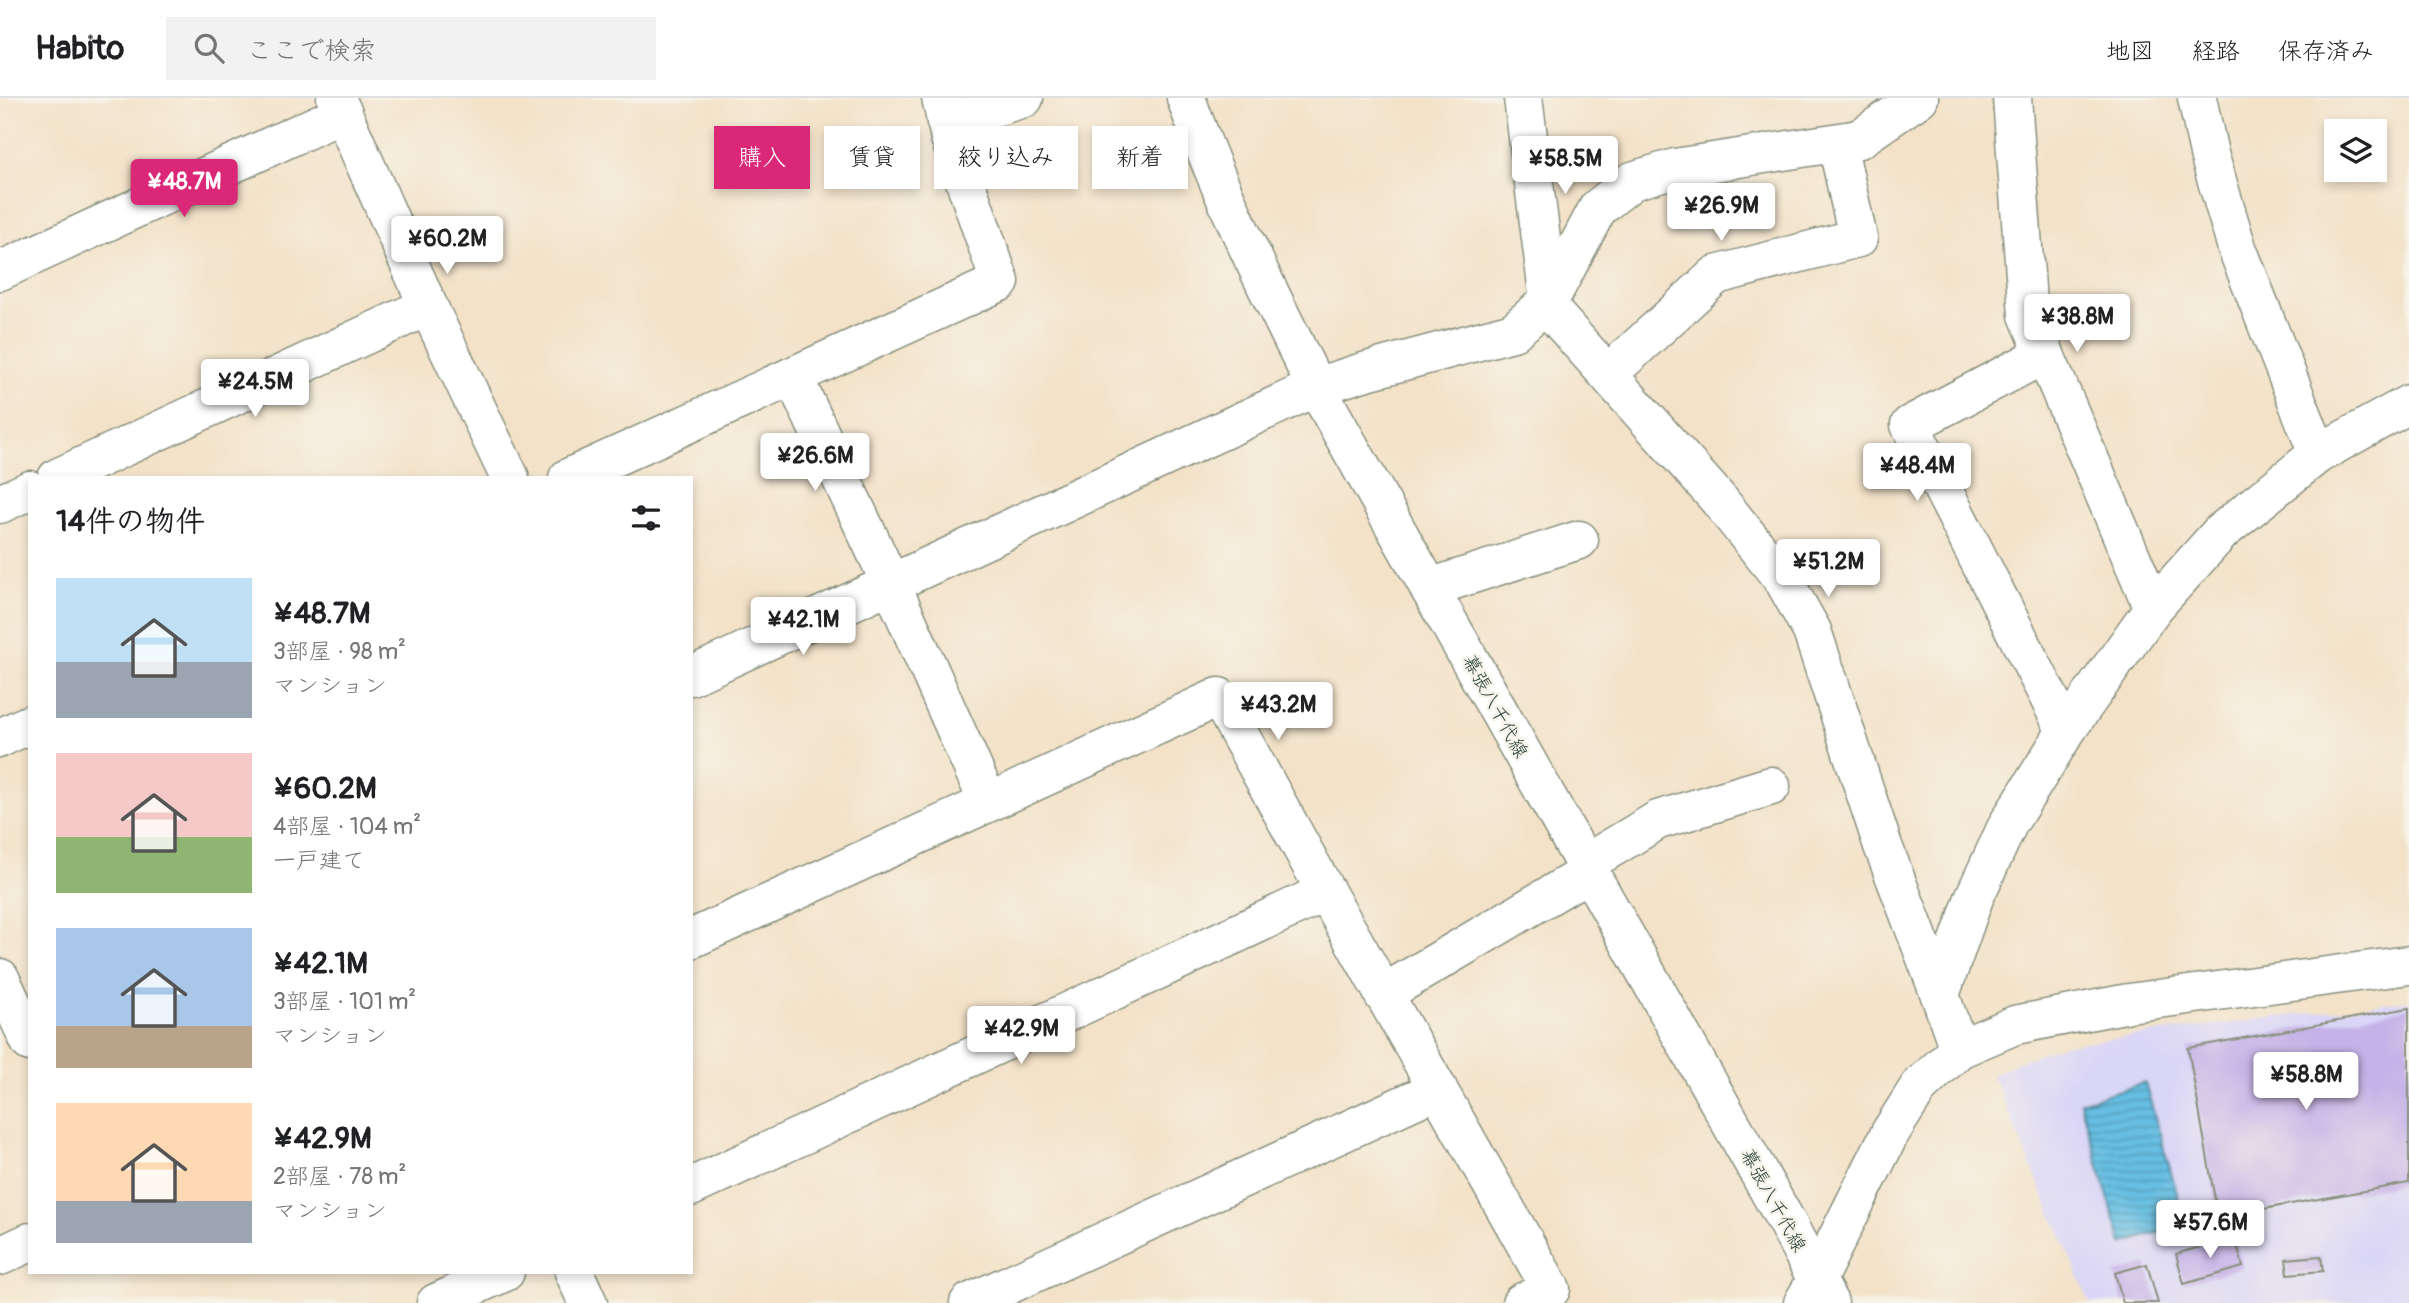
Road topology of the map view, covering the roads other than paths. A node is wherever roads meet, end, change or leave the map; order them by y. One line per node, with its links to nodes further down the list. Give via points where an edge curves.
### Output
1 (1024, 98): 8 (street)
2 (1186, 98): 16 (street, 幕張八千代線, via 1257,267)
3 (1522, 98): 11 (street)
4 (1919, 98): 9 (street, via 1859,139)
5 (2012, 98): 13 (street, via 2028,315)
6 (2197, 98): 18 (street, via 2208,154 2237,248)
7 (339, 105): 10 (street); 12 (street)
8 (944, 110): 15 (street, via 1000,282)
9 (1838, 143): 11 (street, via 1675,168 1632,181 1598,208); 14 (street, via 1858,238 1716,275)
10 (0, 271)
11 (1547, 303): 14 (street); 16 (street, via 1513,332)
12 (428, 306): 19 (street); 20 (street)
13 (2045, 354): 27 (street); 30 (street, via 1910,425)
14 (1608, 374): 40 (street, via 1776,571 1812,631 1883,846)
15 (793, 376): 21 (street); 25 (street)
16 (1316, 387): 25 (street); 26 (street, 幕張八千代線)
17 (2409, 404): 18 (street)
18 (2318, 454): 27 (street, via 2221,532)
19 (61, 476)
20 (509, 476)
21 (572, 476)
22 (28, 491): 23 (street)
23 (0, 504)
24 (1579, 540): 26 (street)
25 (891, 584): 28 (street); 33 (street)
26 (1429, 588): 34 (street, 幕張八千代線)
27 (2153, 608): 30 (street)
28 (693, 675)
29 (28, 725): 31 (street)
30 (2066, 731): 40 (street, via 2008,824 1974,898)
31 (0, 738)
32 (1771, 786): 34 (street, via 1658,820)
33 (988, 802): 35 (street, via 1219,698); 36 (street)
34 (1587, 868): 39 (street); 49 (street, 幕張八千代線, via 1787,1221)
35 (1326, 891): 39 (street); 44 (street)
36 (693, 938)
37 (2409, 965): 42 (street, via 2129,1003 2015,1025)
38 (9, 984): 41 (street)
39 (1383, 994): 43 (street)
40 (1940, 995): 42 (street)
41 (28, 1036)
42 (1959, 1049): 49 (street, via 1919,1087 1890,1133)
43 (1438, 1089): 52 (street); 53 (street, via 1551,1289)
44 (693, 1186)
45 (28, 1243): 46 (street)
46 (0, 1256)
47 (501, 1274): 50 (street)
48 (575, 1274): 51 (street)
49 (1816, 1295)
50 (436, 1303)
51 (588, 1303)
52 (969, 1303)
53 (1521, 1303)

